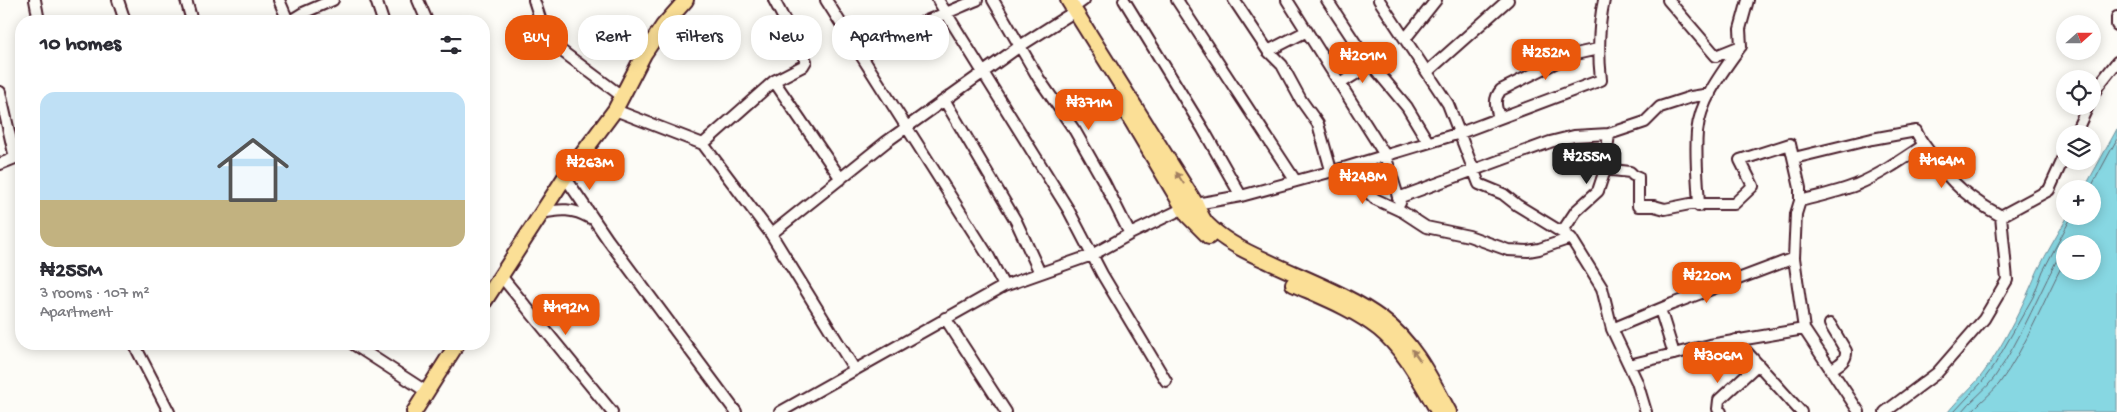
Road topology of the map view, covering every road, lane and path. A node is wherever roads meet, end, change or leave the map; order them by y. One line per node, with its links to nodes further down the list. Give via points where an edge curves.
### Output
1 (35, 0): 29 (street)
2 (118, 0): 30 (street)
3 (186, 0): 31 (street)
4 (279, 0): 32 (street)
5 (333, 0): 33 (street)
6 (376, 0): 34 (street)
7 (418, 0): 35 (street)
8 (534, 0): 56 (street, via 548,40)
9 (686, 0): 56 (main road, via 649,47)
10 (774, 0): 51 (street, via 806,61 803,66)
11 (826, 0): 36 (street)
12 (938, 0): 28 (street)
13 (977, 0): 28 (street)
14 (992, 0): 42 (street)
15 (1059, 0): 27 (main road)
16 (1124, 0): 79 (street)
17 (1177, 0): 78 (street)
18 (1234, 0): 45 (street)
19 (1287, 0): 40 (street)
20 (1327, 0): 48 (street)
21 (1379, 0): 41 (street)
22 (1436, 0): 41 (street)
23 (1508, 0): 49 (street)
24 (1604, 0): 44 (street)
25 (1668, 0): 43 (street, via 1716,56)
26 (1748, 0): 43 (street, via 1740,29)
27 (1074, 6): 42 (street); 82 (main road)
28 (946, 13): 37 (street); 50 (street)
29 (38, 15)
30 (123, 15)
31 (190, 15)
32 (286, 15)
33 (302, 15)
34 (381, 15)
35 (424, 15)
36 (835, 15)
37 (941, 15)
38 (2117, 16): 39 (street)
39 (2117, 25)
40 (1307, 31): 45 (street); 52 (street)
41 (1405, 39): 49 (street)
42 (1020, 46): 50 (street); 89 (street, via 1075,131)
43 (1741, 46): 55 (street)
44 (1598, 49): 59 (street, via 1571,55 1501,90 1495,100); 59 (street, via 1601,80)
45 (1268, 51): 73 (street, via 1282,65 1318,124)
46 (863, 60): 60 (street)
47 (2117, 62): 53 (street)
48 (1372, 64): 52 (street); 63 (street, via 1398,94)
49 (1427, 72): 61 (street, via 1448,104)
50 (983, 73): 57 (street); 91 (street, via 1068,209)
51 (774, 80): 64 (street); 77 (street)
52 (1341, 82): 67 (street)
53 (2101, 82)
54 (0, 92): 65 (street)
55 (1710, 94): 62 (street, via 1672,103 1660,108 1646,122); 83 (street, via 1697,131)
56 (622, 97): 58 (main road)
57 (945, 101): 60 (street); 93 (street, via 1013,214)
58 (615, 110): 64 (street); 76 (main road)
59 (1499, 118): 61 (street)
60 (906, 128): 77 (street); 95 (street, via 989,257)
61 (1460, 133): 63 (street); 74 (street)
62 (1609, 134): 72 (street); 74 (street, via 1574,136 1550,142)
63 (1428, 142): 67 (street)
64 (703, 144): 88 (street)
65 (15, 145)
66 (1924, 145): 69 (street, via 1916,131); 81 (street, via 1858,184); 86 (street, via 1955,185 1975,202)
67 (1386, 155): 71 (street); 80 (street)
68 (15, 157): 70 (street)
69 (1794, 158): 81 (street); 83 (street, via 1790,144 1740,160 1753,186 1734,204)
70 (0, 164)
71 (1344, 168): 73 (street); 84 (street, via 1375,199)
72 (1604, 169): 83 (street, via 1630,172 1638,177 1638,206 1665,209 1690,204); 90 (street, via 1598,191 1576,211)
73 (1331, 170): 78 (street)
74 (1474, 170): 80 (street); 90 (street, via 1481,186 1503,194)
75 (2058, 170): 86 (street, via 2049,190)
76 (565, 177): 85 (main road); 87 (street)
77 (841, 179): 88 (street)
78 (1296, 180): 79 (street)
79 (1241, 196): 82 (street)
80 (1398, 198): 84 (street)
81 (1800, 201): 92 (street, via 1796,214)
82 (1190, 206): 89 (street); 119 (main road, via 1188,216 1238,258 1357,314 1380,330 1405,358); 120 (main road, one-way to 82, via 1424,367 1386,321 1361,304 1230,242)
83 (1699, 206)
84 (1403, 212): 90 (street, via 1426,228 1469,236 1508,250 1539,249)
85 (542, 213): 87 (street, via 570,209); 94 (main road)
86 (2001, 216): 125 (street, via 2007,280 1984,319 1937,373)
87 (593, 219): 116 (street)
88 (771, 234): 109 (street)
89 (1130, 234): 91 (street)
90 (1566, 235): 100 (street, via 1602,288)
91 (1092, 255): 93 (street); 111 (street)
92 (1794, 258): 97 (street); 101 (street)
93 (1040, 273): 95 (street)
94 (500, 276): 96 (main road); 115 (street)
95 (1004, 286): 98 (street)
96 (490, 292)
97 (1660, 309): 100 (street); 106 (street)
98 (945, 318): 109 (street); 118 (street)
99 (1830, 324): 110 (street, via 1847,356)
100 (1612, 329): 108 (street)
101 (1804, 329): 102 (street); 110 (street)
102 (1736, 340): 106 (street); 107 (street)
103 (137, 350): 113 (street)
104 (361, 350): 112 (street)
105 (453, 350): 112 (main road)
106 (1674, 354): 108 (street)
107 (1758, 364): 122 (street, via 1718,400 1718,409); 123 (street)
108 (1629, 365): 121 (street)
109 (855, 370): 117 (street)
110 (1830, 370): 124 (street)
111 (1166, 381)
112 (427, 392): 114 (main road)
113 (169, 412)
114 (414, 412)
115 (612, 412)
116 (736, 412)
117 (780, 412)
118 (1006, 412)
119 (1439, 412)
120 (1449, 412)
121 (1646, 412)
122 (1722, 412)
123 (1801, 412)
124 (1859, 412)
125 (1885, 412)

